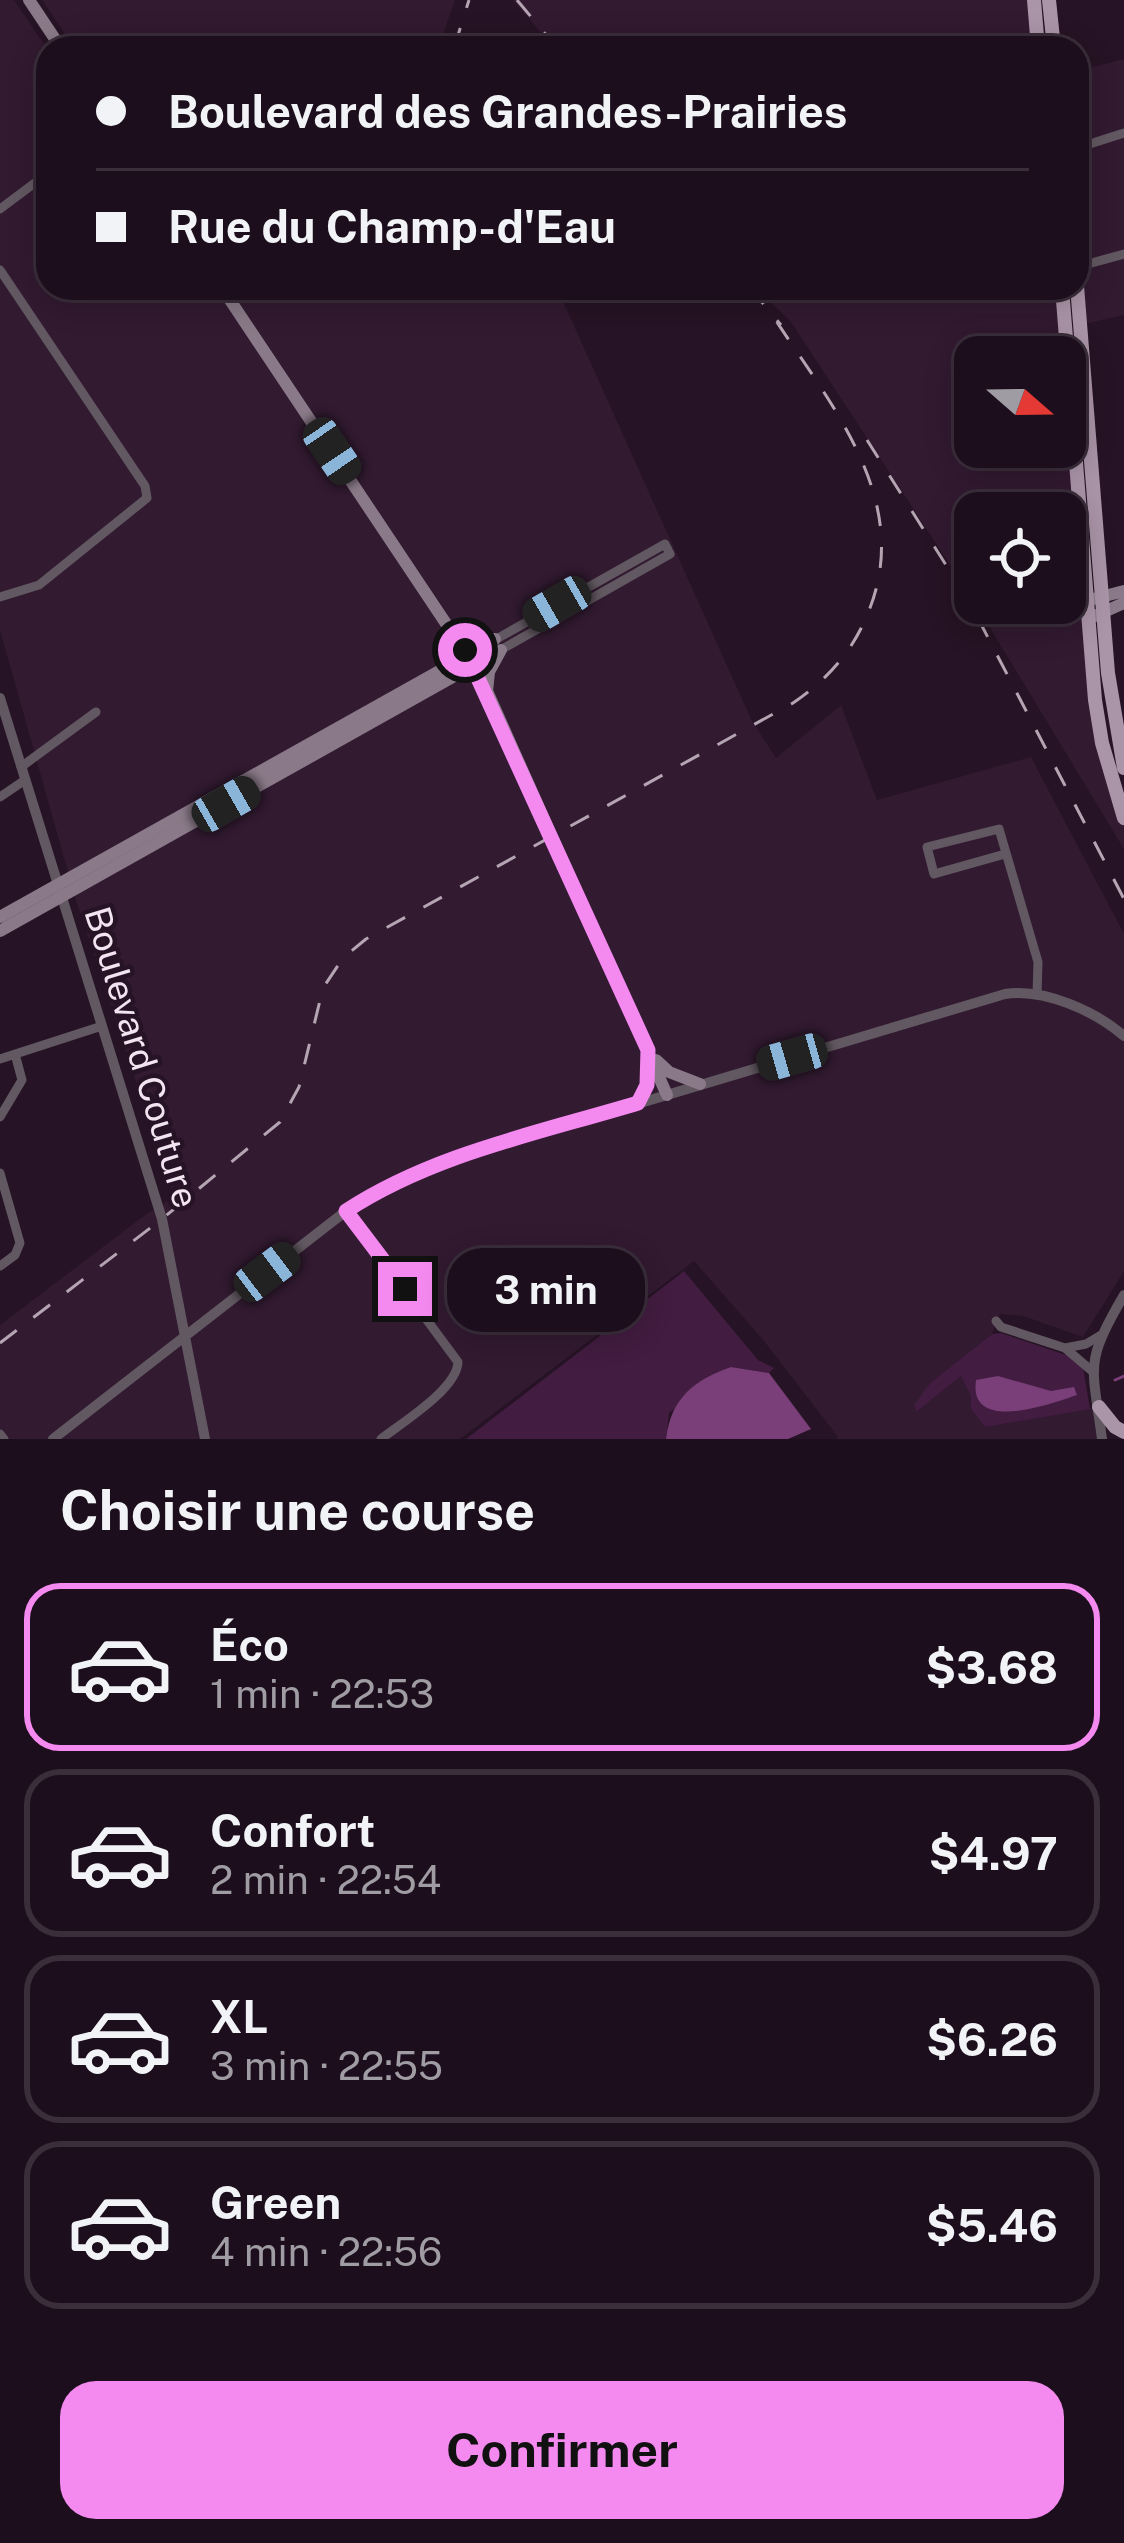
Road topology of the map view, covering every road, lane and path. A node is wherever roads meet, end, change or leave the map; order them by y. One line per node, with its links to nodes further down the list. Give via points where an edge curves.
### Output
1 (29, 0): 4 (main road)
2 (1034, 0): 5 (main road)
3 (1049, 0): 6 (main road)
4 (53, 36)
5 (1037, 36)
6 (1053, 36)
7 (1124, 134): 8 (street)
8 (1089, 144)
9 (36, 182): 10 (street)
10 (0, 208)
11 (1124, 254): 12 (street)
12 (1089, 264)
13 (0, 270): 19 (street, via 147,498 39,585)
14 (230, 300): 23 (main road)
15 (1063, 300): 20 (main road)
16 (1078, 300): 21 (main road)
17 (668, 549): 25 (street)
18 (1124, 590): 21 (main road)
19 (0, 597)
20 (1087, 601): 21 (main road); 24 (main road)
21 (1103, 603): 22 (main road); 24 (main road); 32 (main road)
22 (1124, 603)
23 (441, 615): 25 (main road, via 473,640); 26 (main road); 27 (main road, via 451,651)
24 (1088, 620): 35 (main road, via 1099,729)
25 (498, 644): 26 (street); 29 (main road)
26 (471, 660): 27 (main road); 28 (main road); 29 (main road)
27 (428, 677): 37 (main road)
28 (448, 680): 29 (main road); 37 (main road)
29 (487, 692): 43 (main road)
30 (0, 698): 33 (street, Boulevard Couture)
31 (96, 712): 33 (street)
32 (1124, 768)
33 (23, 773): 34 (street); 37 (street, Boulevard Couture)
34 (0, 797)
35 (1124, 818)
36 (1005, 854): 36 (street, via 998,829 927,848 934,874); 40 (street, via 1038,962)
37 (60, 890): 38 (main road); 39 (main road); 41 (street, Boulevard Couture)
38 (0, 917)
39 (0, 931)
40 (1037, 994): 42 (street); 46 (street, via 997,995)
41 (102, 1026): 44 (street); 56 (street, Boulevard Couture, via 162,1220)
42 (1124, 1036)
43 (648, 1050): 46 (main road, via 669,1072); 47 (main road); 48 (main road)
44 (15, 1054): 45 (street); 49 (street, via 22,1080)
45 (0, 1059)
46 (700, 1084): 47 (street)
47 (667, 1095): 48 (street)
48 (638, 1103): 51 (street, via 446,1161)
49 (0, 1117)
50 (0, 1174): 52 (street, via 20,1243)
51 (346, 1211): 56 (street); 63 (street, via 458,1362 450,1384)
52 (0, 1266)
53 (1124, 1295): 55 (street)
54 (996, 1321): 57 (street)
55 (1101, 1335): 57 (street); 58 (street)
56 (183, 1337): 61 (street); 62 (street, Boulevard Couture)
57 (1065, 1348): 58 (street)
58 (1092, 1371): 59 (street)
59 (1099, 1407): 60 (main road); 64 (street); 65 (street)
60 (1124, 1432)
61 (53, 1439)
62 (205, 1439)
63 (381, 1439)
64 (1102, 1439)
65 (1112, 1439)

